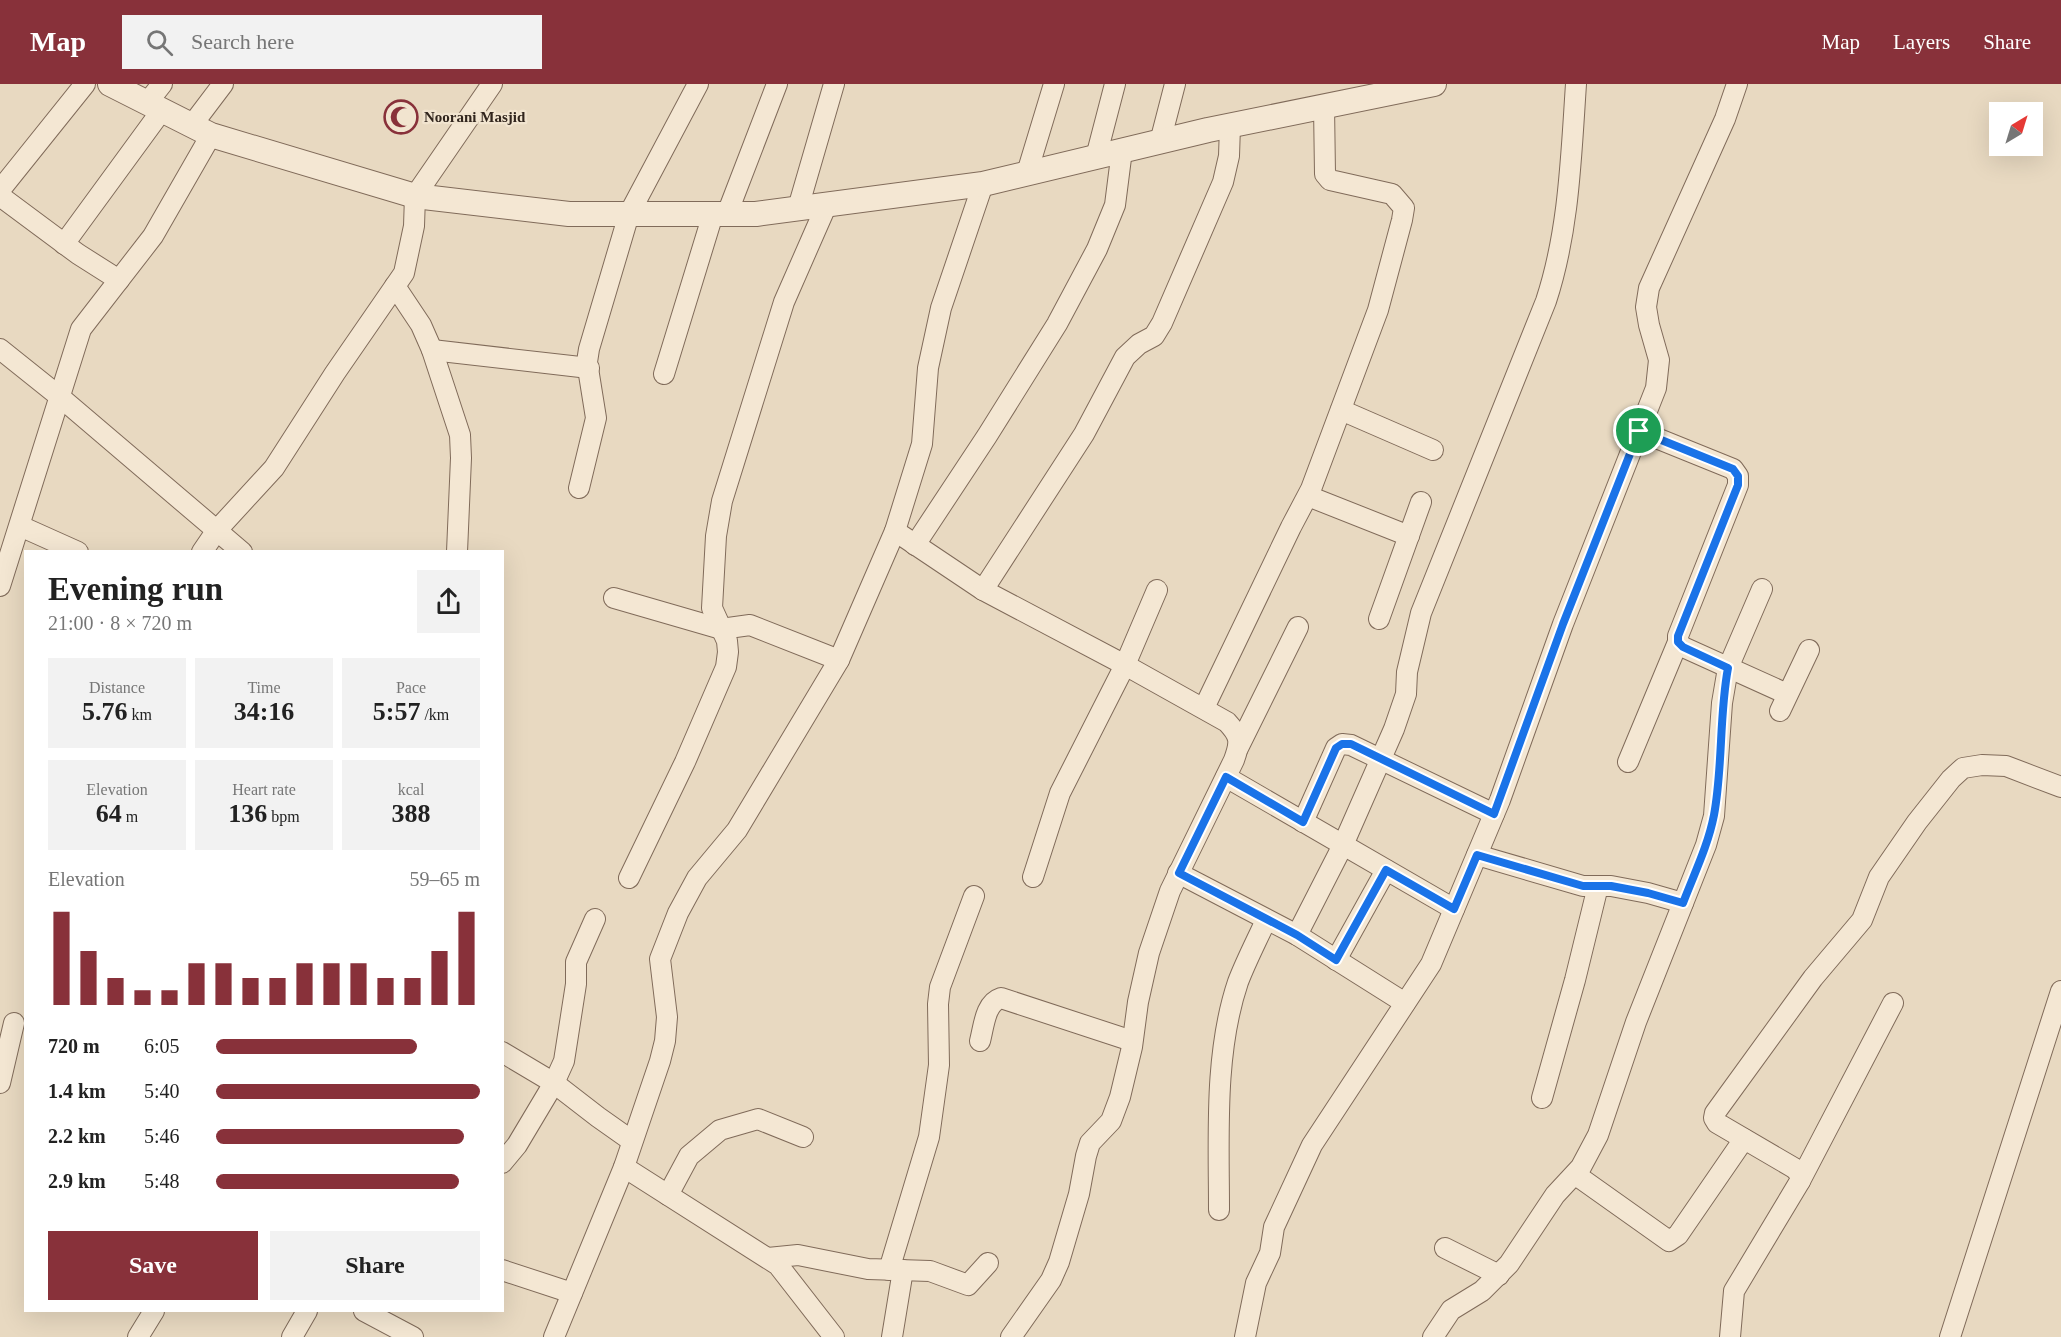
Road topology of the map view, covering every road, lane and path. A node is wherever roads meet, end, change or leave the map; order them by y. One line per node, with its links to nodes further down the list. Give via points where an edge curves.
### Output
1 (85, 84): 23 (street)
2 (110, 84): 14 (street)
3 (223, 84): 17 (street)
4 (492, 84): 25 (street)
5 (698, 84): 28 (street)
6 (777, 84): 29 (street)
7 (834, 84): 27 (street)
8 (1054, 84): 21 (street)
9 (1115, 84): 20 (street)
10 (1175, 84): 18 (street)
11 (1434, 84): 15 (street)
12 (1576, 84): 68 (street, via 1567,208 1555,274 1421,613 1407,672 1406,694)
13 (1737, 84): 39 (street, via 1649,288 1646,307 1659,373)
14 (157, 99): 17 (street); 30 (street)
15 (1324, 106): 16 (street); 38 (street, via 1324,174 1330,180 1392,194 1404,208 1378,310)
16 (1230, 126): 18 (street); 55 (street, via 1229,156 1222,182 1162,323 1154,336 1125,357 1084,434)
17 (202, 130): 25 (street); 31 (street, via 153,236)
18 (1160, 142): 19 (street)
19 (1122, 150): 20 (street); 48 (street, via 1115,205 1097,249 1057,324)
20 (1096, 157): 21 (street)
21 (1027, 173): 22 (street)
22 (983, 184): 26 (street); 46 (street, via 942,308 928,368 922,444)
23 (0, 190)
24 (0, 196): 30 (street)
25 (414, 196): 28 (street, via 569,214); 32 (street, via 414,226 404,273)
26 (827, 204): 27 (street); 60 (street, via 784,302 722,501 712,608)
27 (798, 208): 29 (street)
28 (629, 214): 29 (street); 35 (street, via 589,349)
29 (720, 214): 36 (street)
30 (64, 244): 31 (street)
31 (119, 280): 37 (street, via 81,329)
32 (395, 286): 34 (street); 45 (street, via 274,468)
33 (0, 349): 37 (street)
34 (432, 350): 35 (street); 52 (street, via 460,435)
35 (589, 368): 41 (street, via 596,418)
36 (664, 374)
37 (60, 397): 44 (street); 45 (street)
38 (1341, 410): 40 (street); 42 (street)
39 (1639, 431): 61 (street, via 1733,469 1738,476 1738,485); 72 (street)
40 (1433, 450)
41 (579, 488)
42 (1308, 496): 47 (street); 66 (street)
43 (1421, 502): 47 (street)
44 (20, 526): 49 (street); 53 (street)
45 (217, 530): 50 (street); 51 (street)
46 (895, 531): 48 (street); 63 (street)
47 (1409, 536): 58 (street)
48 (915, 545): 55 (street)
49 (74, 550)
50 (203, 550)
51 (240, 550)
52 (457, 550)
53 (0, 586)
54 (1762, 589): 65 (street)
55 (983, 590): 64 (street)
56 (1156, 590): 64 (street)
57 (614, 598): 60 (street)
58 (1379, 619)
59 (1298, 627): 67 (street)
60 (721, 629): 63 (street, via 750,625); 78 (street, via 727,641 726,667)
61 (1678, 642): 65 (street); 69 (street)
62 (1809, 650): 65 (street, via 1783,703)
63 (839, 660): 100 (street, via 737,830 697,878 678,913 660,959 667,1017 665,1041)
64 (1125, 664): 66 (street); 79 (street, via 1060,793)
65 (1728, 668): 82 (street, via 1714,816)
66 (1203, 708): 67 (street, via 1235,731)
67 (1238, 748): 70 (street)
68 (1380, 760): 72 (street); 73 (street, via 1351,744 1336,748); 74 (street)
69 (1628, 762)
70 (1226, 777): 73 (street); 77 (street)
71 (2061, 787): 99 (street, via 2006,766 1963,768 1951,779 1879,877 1862,920 1813,978 1715,1113 1717,1123)
72 (1494, 814): 75 (street)
73 (1303, 822): 74 (street)
74 (1343, 845): 76 (street); 86 (street)
75 (1477, 855): 80 (street, via 1583,886); 83 (street)
76 (1386, 870): 83 (street); 87 (street)
77 (1179, 873): 85 (street); 93 (street, via 1149,953)
78 (629, 878)
79 (1033, 878)
80 (1598, 886): 82 (street); 97 (street)
81 (975, 896): 110 (street, via 940,987 939,1065 929,1137)
82 (1683, 903): 103 (street, via 1636,1022 1598,1135)
83 (1454, 909): 89 (street, via 1431,964)
84 (595, 919): 96 (street, via 576,962 564,1062)
85 (1266, 920): 86 (street); 106 (street, via 1239,982 1225,1043 1219,1126)
86 (1297, 935): 87 (street)
87 (1336, 960): 89 (street)
88 (2061, 991): 127 (street)
89 (1405, 1003): 124 (street, via 1312,1145 1274,1227 1270,1253 1256,1283)
90 (1893, 1003): 104 (street)
91 (13, 1023): 95 (street)
92 (981, 1041): 93 (street, via 989,1007 1001,998)
93 (1132, 1041): 123 (street, via 1111,1121 1090,1143 1059,1262)
94 (504, 1054): 96 (street)
95 (0, 1083)
96 (554, 1083): 100 (street); 101 (street)
97 (1542, 1098)
98 (803, 1137): 105 (street, via 758,1119 720,1130 689,1156)
99 (1744, 1139): 103 (street, via 1678,1236 1669,1241); 104 (street, via 1794,1168)
100 (632, 1141): 102 (street)
101 (504, 1160)
102 (624, 1167): 105 (street); 113 (street)
103 (1576, 1175): 112 (street, via 1555,1195)
104 (1800, 1181): 126 (street, via 1734,1291)
105 (668, 1195): 108 (street)
106 (1219, 1210)
107 (1445, 1248): 112 (street)
108 (768, 1258): 110 (street, via 798,1255 868,1269); 121 (street, via 778,1265)
109 (988, 1263): 110 (street, via 969,1285 930,1272)
110 (896, 1270): 122 (street)
111 (504, 1271): 113 (street)
112 (1499, 1275): 125 (street, via 1451,1310)
113 (572, 1293): 120 (street)
114 (153, 1312): 117 (street)
115 (306, 1312): 118 (street)
116 (366, 1312): 119 (street)
117 (138, 1337)
118 (292, 1337)
119 (413, 1337)
120 (554, 1337)
121 (834, 1337)
122 (892, 1337)
123 (1011, 1337)
124 (1245, 1337)
125 (1433, 1337)
126 (1731, 1337)
127 (1950, 1337)

